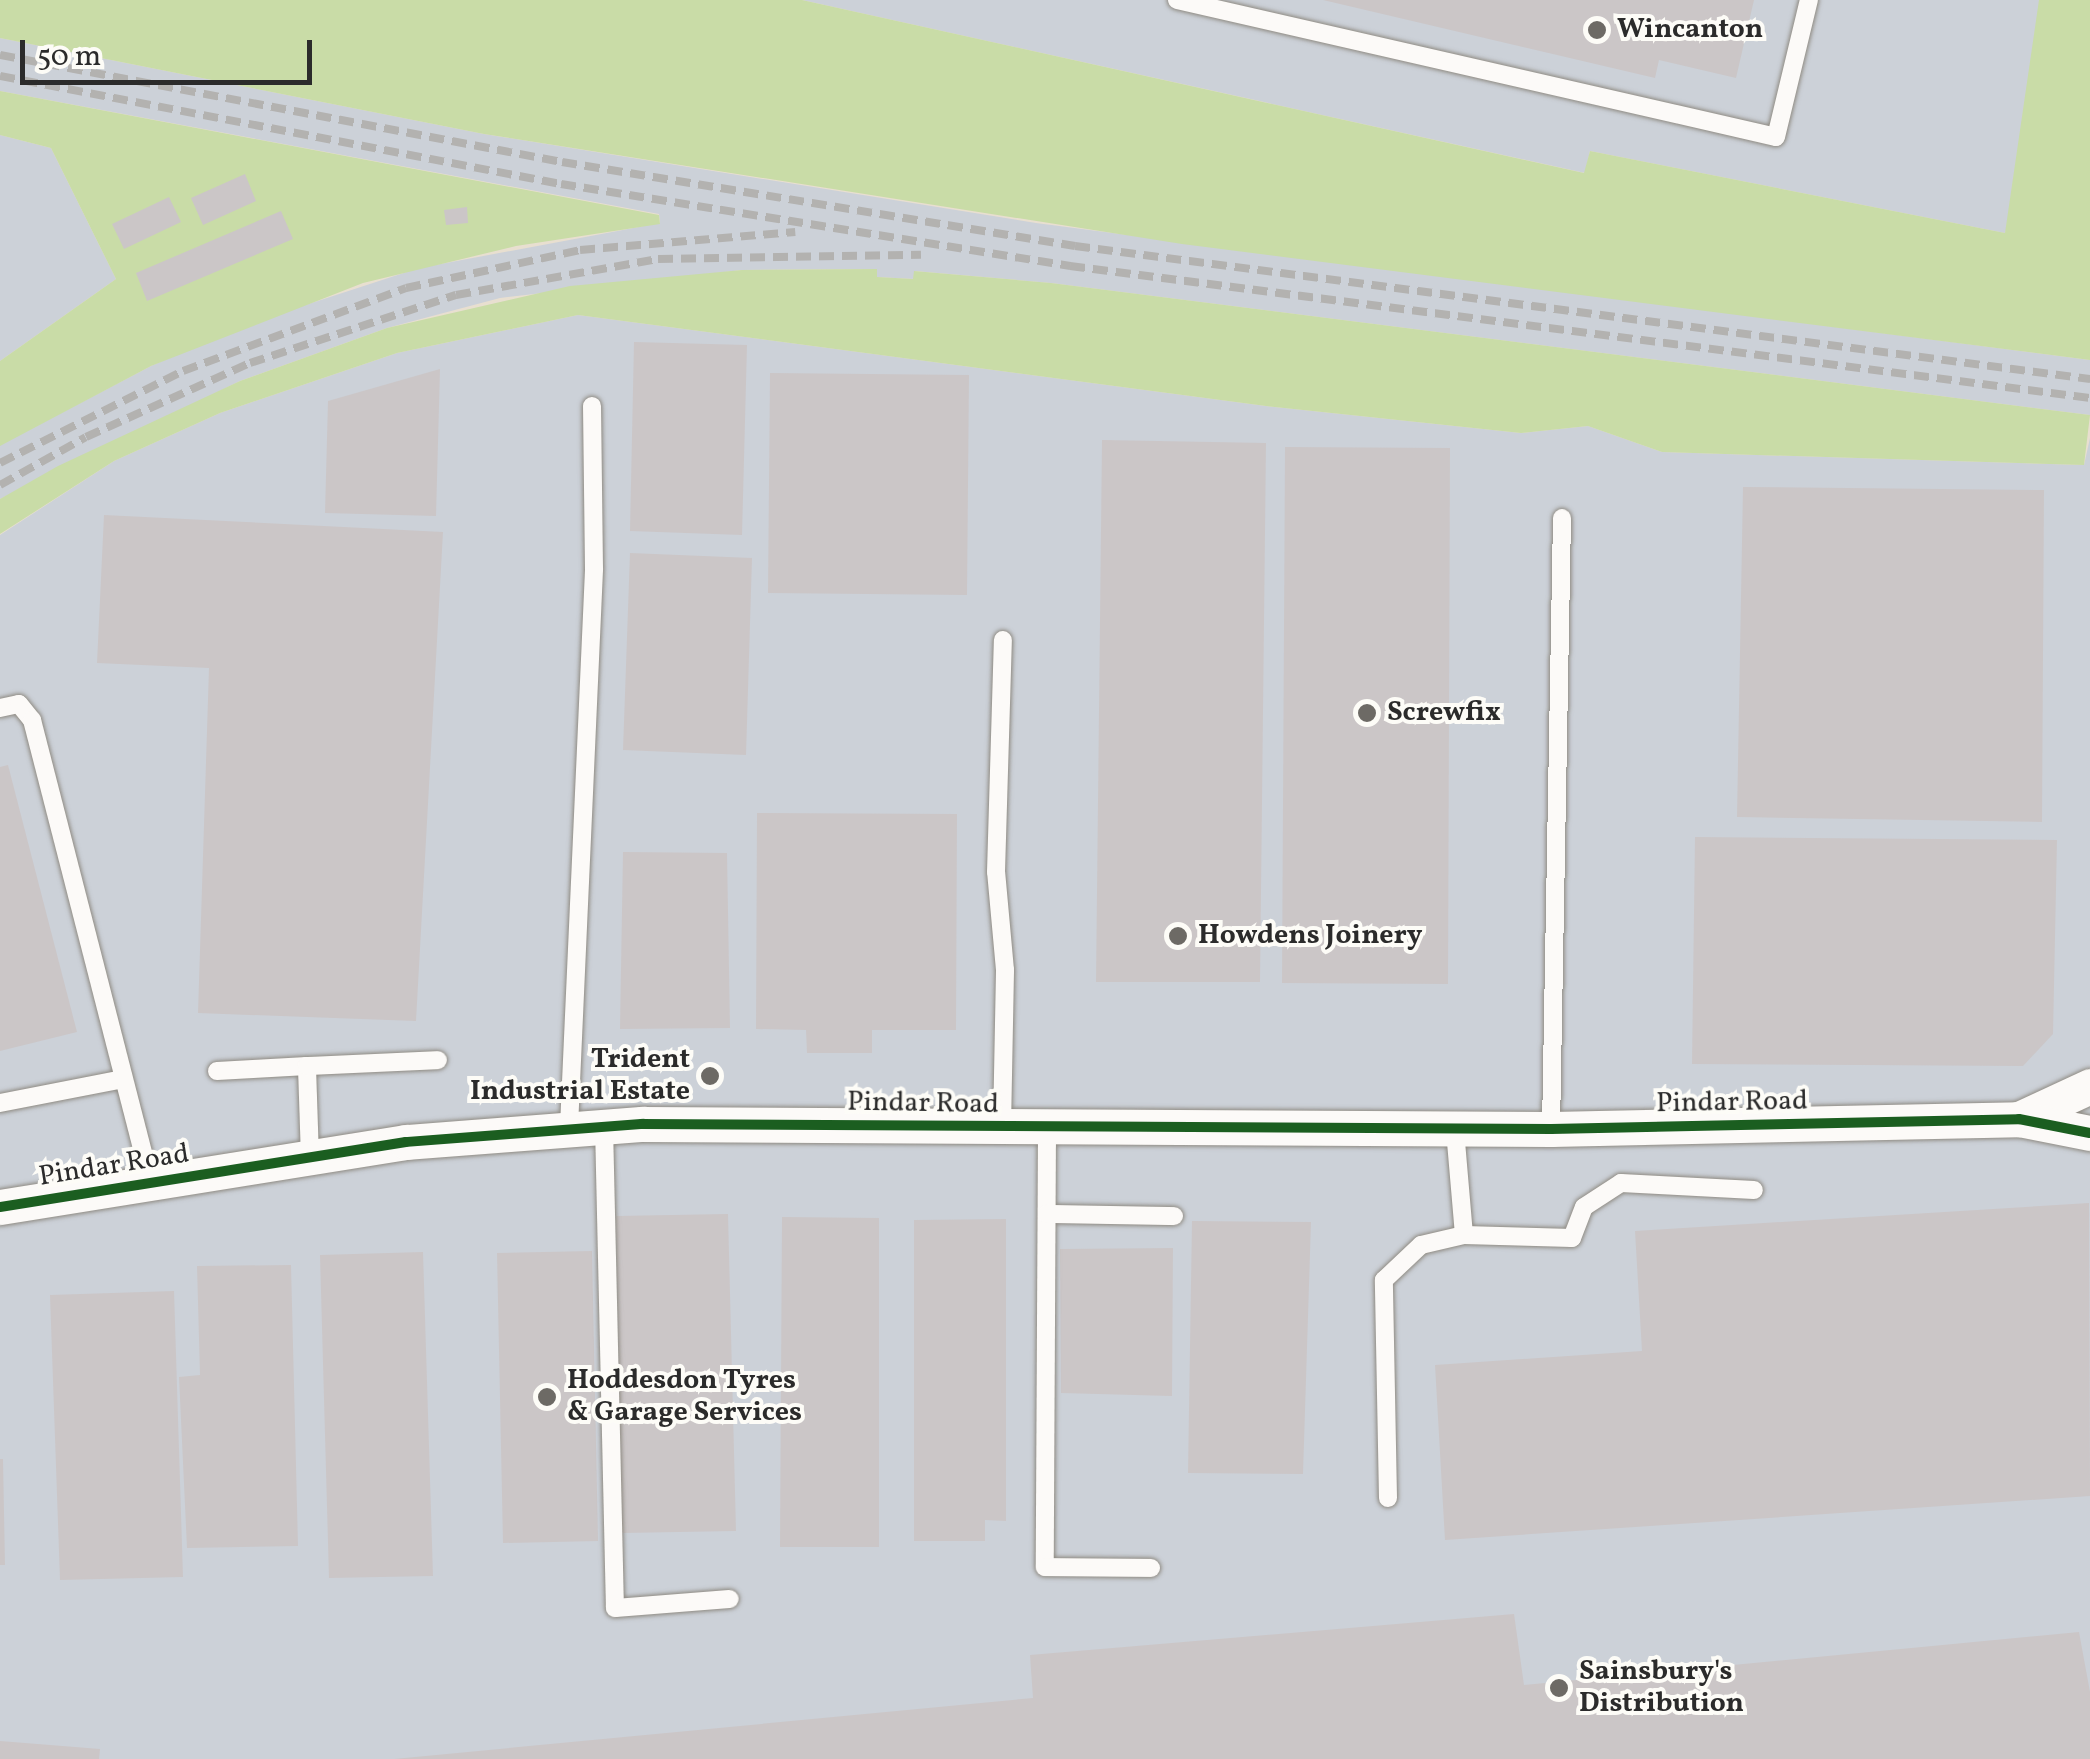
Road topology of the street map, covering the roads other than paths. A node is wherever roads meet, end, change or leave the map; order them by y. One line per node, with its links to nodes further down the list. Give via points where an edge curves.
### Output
1 (1177, 0): 2 (lane, via 1776,138)
2 (1809, 0)
3 (592, 406): 14 (lane)
4 (1562, 518): 17 (lane)
5 (1004, 640): 15 (lane, via 996,872 1005,970)
6 (0, 708): 10 (lane, via 19,704 32,720)
7 (438, 1060): 8 (lane)
8 (306, 1066): 9 (lane); 20 (lane)
9 (217, 1071)
10 (123, 1079): 12 (lane); 21 (lane)
11 (2090, 1086): 13 (street, Pindar Road)
12 (0, 1103)
13 (2019, 1119): 17 (street, Pindar Road); 19 (street, Pindar Road)
14 (587, 1127): 15 (street, Pindar Road); 20 (street, Pindar Road); 29 (lane, via 615,1608)
15 (1002, 1128): 18 (street, Pindar Road)
16 (1455, 1129): 17 (street, Pindar Road); 18 (street, Pindar Road); 26 (lane)
17 (1551, 1129)
18 (1047, 1130): 24 (lane)
19 (2090, 1133)
20 (310, 1158): 21 (street, Pindar Road)
21 (151, 1182): 23 (street, Pindar Road)
22 (1754, 1190): 26 (lane, via 1621,1182 1584,1207 1572,1238)
23 (0, 1208)
24 (1047, 1214): 25 (lane); 28 (lane, via 1044,1567)
25 (1174, 1216)
26 (1464, 1235): 27 (lane, via 1422,1245 1384,1280)
27 (1388, 1498)
28 (1151, 1568)
29 (730, 1599)

